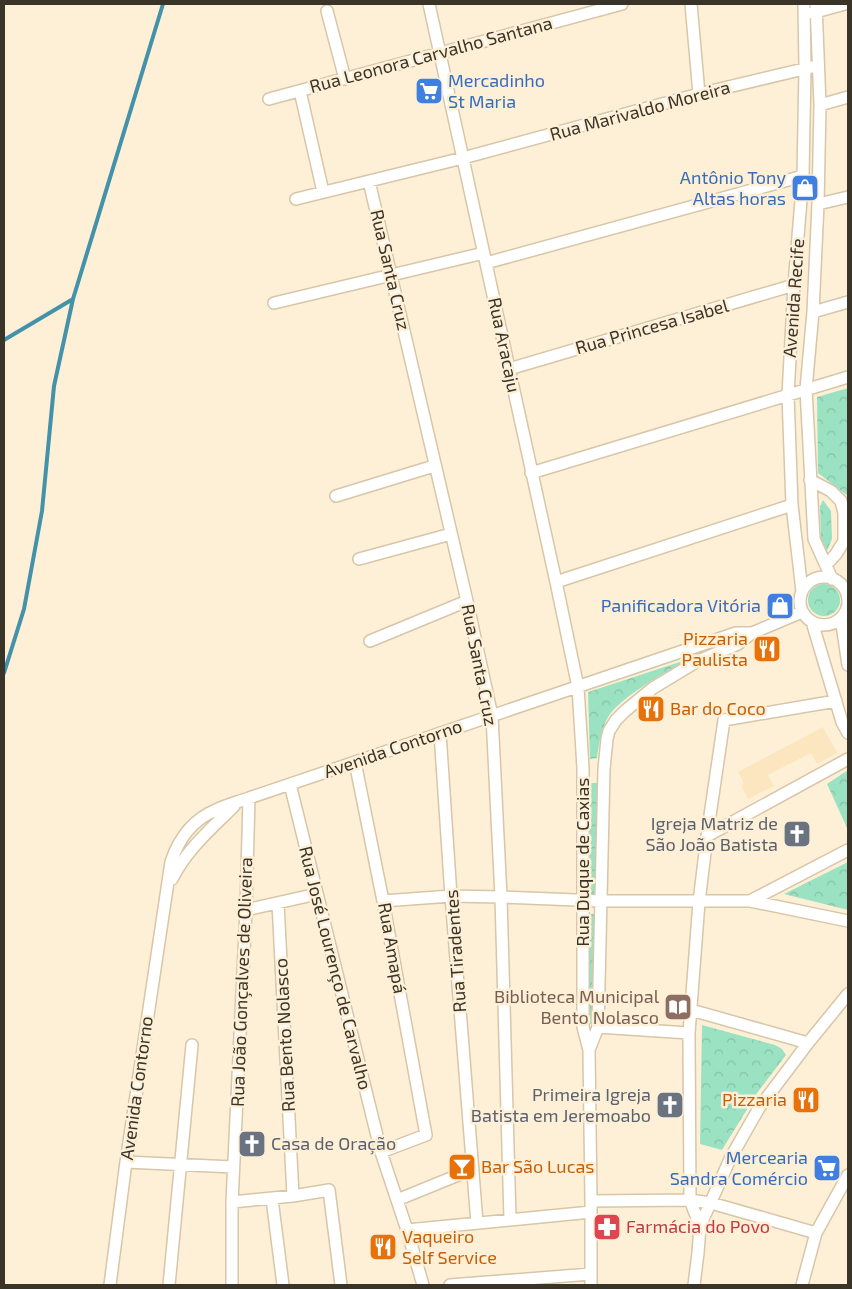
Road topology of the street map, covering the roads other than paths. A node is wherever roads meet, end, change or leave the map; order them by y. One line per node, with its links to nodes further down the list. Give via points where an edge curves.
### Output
1 (429, 4): 8 (street, Rua Aracaju)
2 (622, 4): 8 (street, Rua Leonora Carvalho Santana)
3 (691, 4): 13 (street)
4 (845, 4): 5 (street)
5 (817, 8): 6 (street); 9 (street, Avenida Recife)
6 (804, 9): 10 (street, Avenida Recife)
7 (328, 11): 11 (street)
8 (440, 54): 11 (street, Rua Leonora Carvalho Santana); 17 (street, Rua Aracaju)
9 (818, 66): 10 (street, Rua Marivaldo Moreira); 16 (street, Avenida Recife)
10 (805, 68): 13 (street, Rua Marivaldo Moreira); 18 (street, Avenida Recife)
11 (345, 79): 12 (street, Rua Leonora Carvalho Santana)
12 (300, 91): 15 (street, Rua Leonora Carvalho Santana); 20 (street)
13 (699, 94): 17 (street, Rua Marivaldo Moreira)
14 (848, 98): 16 (street)
15 (269, 99)
16 (820, 105): 23 (street, Avenida Recife)
17 (463, 158): 19 (street, Rua Marivaldo Moreira); 24 (street, Rua Aracaju)
18 (803, 176): 24 (street); 26 (street, Avenida Recife)
19 (369, 181): 20 (street, Rua Marivaldo Moreira); 25 (street, Rua Santa Cruz)
20 (323, 192): 22 (street, Rua Marivaldo Moreira)
21 (848, 197): 23 (street)
22 (296, 199)
23 (818, 204): 29 (street, Avenida Recife)
24 (485, 258): 25 (street); 30 (street, Rua Aracaju)
25 (392, 276): 28 (street); 34 (street, Rua Santa Cruz)
26 (794, 285): 30 (street, Rua Princesa Isabel); 33 (street, Avenida Recife)
27 (848, 302): 29 (street)
28 (274, 303)
29 (813, 312): 32 (street, Avenida Recife)
30 (509, 368): 35 (street, Rua Aracaju)
31 (848, 377): 32 (street)
32 (806, 389): 33 (street); 36 (street, Avenida Recife)
33 (788, 395): 35 (street); 38 (street, Avenida Recife)
34 (434, 466): 37 (street); 39 (street, Rua Santa Cruz)
35 (532, 473): 43 (street, Rua Aracaju)
36 (810, 480): 41 (street, Avenida Recife, via 814,539); 41 (street, via 831,492 840,501 844,513 844,541)
37 (336, 496)
38 (792, 505): 43 (street); 44 (street, Avenida Recife)
39 (451, 534): 40 (street); 46 (street, Rua Santa Cruz)
40 (359, 559)
41 (826, 565): 42 (street, Avenida Recife)
42 (832, 579): 44 (street, via 818,578 806,584); 45 (street)
43 (556, 582): 54 (street, Rua Aracaju)
44 (802, 591): 47 (street)
45 (847, 592): 48 (street, via 848,604)
46 (467, 601): 51 (street); 56 (street, Rua Santa Cruz)
47 (802, 612): 49 (street); 50 (street)
48 (841, 618): 49 (street, via 828,625); 52 (street)
49 (812, 622): 55 (street)
50 (752, 633): 54 (street, Avenida Contorno, via 736,633); 62 (street, via 738,644 696,662 624,711 609,730)
51 (370, 641)
52 (847, 649): 53 (street)
53 (848, 666)
54 (578, 687): 56 (street, Avenida Contorno); 61 (street, Rua Aracaju)
55 (836, 701): 58 (street); 65 (street, via 724,720)
56 (492, 716): 57 (street, Avenida Contorno); 69 (street, Rua Santa Cruz)
57 (440, 733): 60 (street, Avenida Contorno); 68 (street, Rua Tiradentes)
58 (848, 733)
59 (848, 759): 65 (street)
60 (355, 762): 63 (street, Avenida Contorno); 71 (street, Rua Amapá)
61 (582, 768): 62 (street, Rua Duque de Caxias); 70 (street, Rua Duque de Caxias)
62 (604, 769): 72 (street, Rua Duque de Caxias)
63 (290, 784): 64 (street, Avenida Contorno); 67 (street, Rua José Lourenço de Carvalho)
64 (249, 798): 76 (street, Rua João Gonçalves de Oliveira); 86 (street, Avenida Contorno, via 200,819 184,834 171,862)
65 (707, 836): 74 (street)
66 (848, 850): 73 (street)
67 (317, 894): 75 (street); 85 (street, Rua José Lourenço de Carvalho)
68 (451, 896): 69 (street); 71 (street); 89 (street, Rua Tiradentes)
69 (501, 897): 70 (street); 98 (street, Rua Santa Cruz)
70 (582, 900): 72 (street); 84 (street, Rua Duque de Caxias, via 583,1027)
71 (383, 901): 85 (street, Rua Amapá, via 426,1135)
72 (601, 901): 74 (street); 80 (street, Rua Duque de Caxias)
73 (750, 901): 74 (street); 77 (street)
74 (699, 902): 79 (street)
75 (278, 903): 76 (street); 91 (street, Rua Bento Nolasco)
76 (246, 910): 88 (street, Rua João Gonçalves de Oliveira)
77 (848, 921)
78 (848, 994): 82 (street)
79 (691, 1010): 81 (street); 82 (street)
80 (598, 1027): 81 (street); 84 (street, Rua Duque de Caxias)
81 (689, 1033): 94 (street)
82 (808, 1043): 96 (street, via 744,1134)
83 (192, 1045): 87 (street)
84 (589, 1050): 97 (street, Rua Duque de Caxias)
85 (381, 1152): 93 (street, Rua José Lourenço de Carvalho)
86 (126, 1162): 87 (street); 104 (street, Avenida Contorno)
87 (181, 1164): 88 (street); 105 (street)
88 (234, 1167): 95 (street, Rua João Gonçalves de Oliveira)
89 (473, 1169): 93 (street); 99 (street, Rua Tiradentes)
90 (848, 1176): 102 (street)
91 (293, 1196): 92 (street); 108 (street, via 329,1190)
92 (272, 1199): 95 (street); 107 (street)
93 (397, 1200): 101 (street, Rua José Lourenço de Carvalho)
94 (690, 1200): 96 (street); 97 (street); 100 (street)
95 (232, 1202): 106 (street, Rua João Gonçalves de Oliveira)
96 (711, 1203): 100 (street); 102 (street)
97 (591, 1207): 98 (street); 103 (street, Rua Duque de Caxias)
98 (510, 1219): 99 (street)
99 (477, 1223): 101 (street)
100 (700, 1226): 111 (street)
101 (406, 1230): 109 (street, Rua José Lourenço de Carvalho)
102 (816, 1233): 112 (street)
103 (591, 1279): 110 (street)
104 (110, 1285)
105 (170, 1285)
106 (232, 1285)
107 (283, 1285)
108 (341, 1285)
109 (423, 1285)
110 (450, 1285)
111 (694, 1285)
112 (802, 1285)

